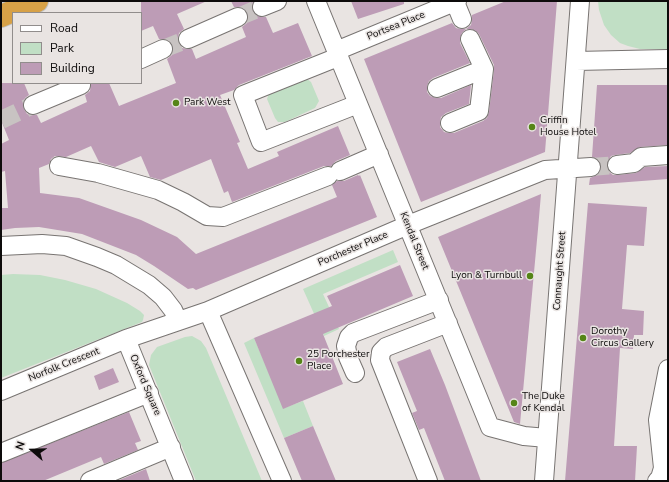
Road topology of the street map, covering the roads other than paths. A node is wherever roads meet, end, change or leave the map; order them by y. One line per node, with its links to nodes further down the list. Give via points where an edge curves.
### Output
1 (37, 1): 5 (highway)
2 (316, 1): 11 (street, Kendal Street)
3 (580, 1): 14 (street, Connaught Street)
4 (456, 2): 7 (street); 11 (street, Portsea Place)
5 (1, 16)
6 (238, 17): 8 (street)
7 (462, 19)
8 (188, 39)
9 (470, 39): 15 (street)
10 (163, 50): 12 (street)
11 (337, 54): 18 (street, Kendal Street); 18 (street, Portsea Place, via 242,95 262,142)
12 (142, 59)
13 (668, 59): 14 (street)
14 (576, 61): 26 (street, Connaught Street)
15 (484, 69): 17 (street); 20 (street, via 479,111)
16 (81, 85): 19 (street)
17 (437, 88)
18 (358, 104): 21 (street, Kendal Street)
19 (33, 105)
20 (450, 123)
21 (379, 154): 24 (street, via 223,217 207,216 151,188 98,173); 27 (street, Kendal Street)
22 (668, 155): 23 (street, via 641,157 634,163)
23 (617, 165)
24 (59, 166)
25 (591, 167): 26 (street, Porchester Place)
26 (568, 168): 27 (street, Porchester Place, via 546,169); 38 (street, Connaught Street)
27 (408, 225): 29 (street, Kendal Street); 30 (street, Porchester Place)
28 (1, 246): 31 (street, via 66,246 116,265 149,285 163,297)
29 (439, 300): 32 (street, Kendal Street); 35 (street, via 353,332 346,346)
30 (208, 311): 31 (street, Porchester Place); 44 (street)
31 (178, 321): 33 (street)
32 (448, 323): 38 (street, Kendal Street, via 490,427 524,436); 45 (street, via 386,347 381,352 380,360)
33 (126, 340): 36 (street, Norfolk Crescent); 37 (street, Oxford Square)
34 (668, 369): 41 (street, via 658,420)
35 (355, 373)
36 (1, 391)
37 (149, 393): 39 (street, Oxford Square); 40 (street)
38 (547, 438): 46 (street, Connaught Street)
39 (171, 448): 42 (street); 43 (street, Oxford Square)
40 (1, 453)
41 (663, 474)
42 (90, 481)
43 (184, 481)
44 (282, 481)
45 (428, 481)
46 (544, 481)

